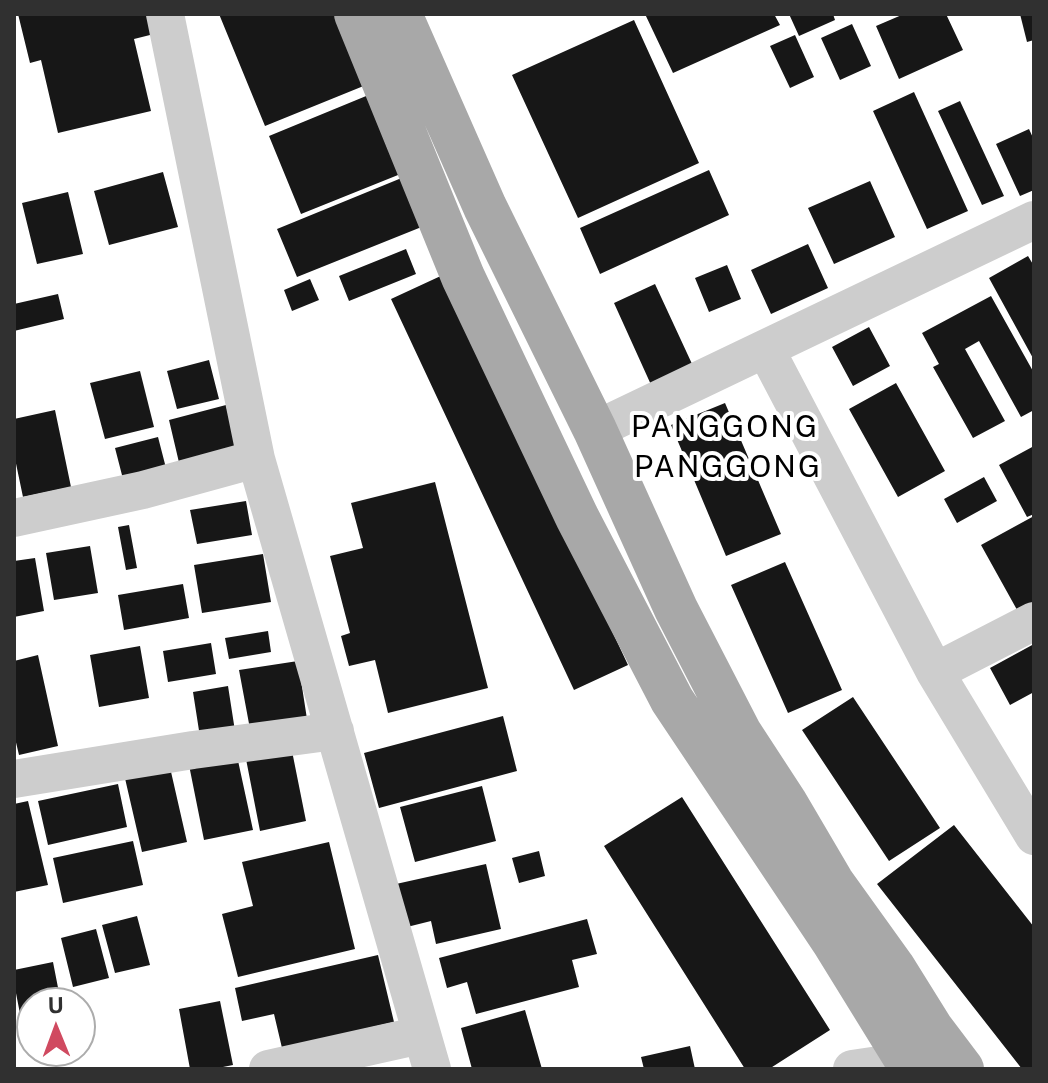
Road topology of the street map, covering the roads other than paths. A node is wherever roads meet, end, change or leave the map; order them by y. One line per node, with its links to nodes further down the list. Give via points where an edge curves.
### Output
1 (165, 14): 7 (street)
2 (356, 14): 15 (main road, via 463,277 577,517 672,700)
3 (400, 14): 6 (main road, via 485,207)
4 (1034, 220): 5 (street)
5 (766, 350): 6 (street); 10 (street)
6 (595, 430): 18 (main road, via 676,609 740,733 832,882)
7 (256, 459): 8 (street); 11 (street)
8 (14, 518)
9 (1034, 621): 10 (street)
10 (935, 672): 13 (street)
11 (335, 731): 12 (street); 14 (street)
12 (14, 779)
13 (1034, 836)
14 (426, 1052): 16 (street)
15 (909, 1065): 17 (street)
16 (268, 1069)
17 (852, 1069)
18 (962, 1069)

